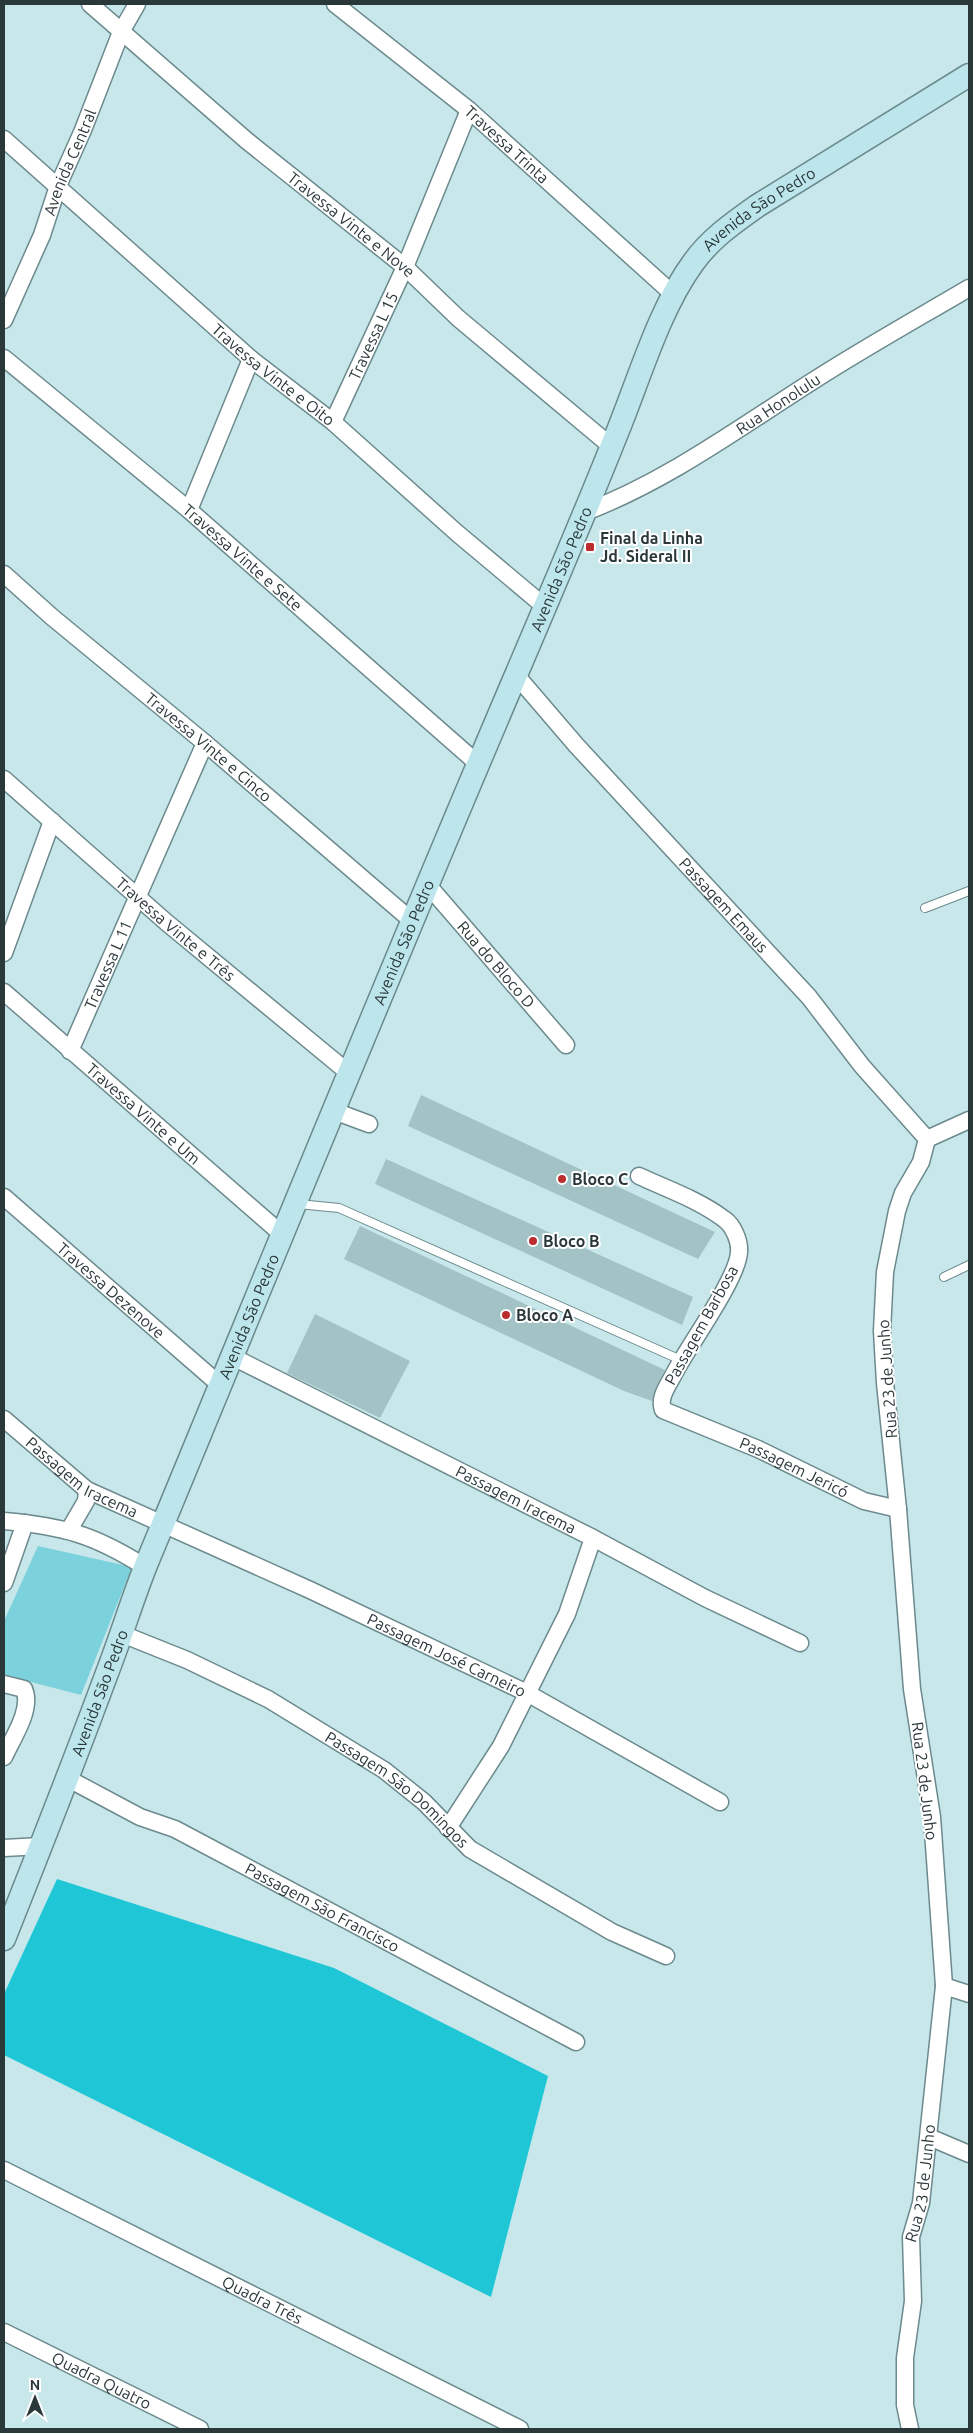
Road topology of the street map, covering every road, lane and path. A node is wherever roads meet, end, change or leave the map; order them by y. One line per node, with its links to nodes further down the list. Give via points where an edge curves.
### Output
1 (90, 4): 4 (street, Travessa Vinte e Nove)
2 (137, 4): 4 (street, Avenida Central)
3 (335, 4): 6 (street, Travessa Trinta)
4 (121, 32): 8 (street, Avenida Central); 9 (street, Travessa Vinte e Nove, via 246,140)
5 (969, 75): 11 (main road, Avenida São Pedro, via 727,227 694,260)
6 (469, 110): 9 (street, Travessa L 15); 11 (street, Travessa Trinta)
7 (4, 139): 8 (street, Travessa Vinte e Oito)
8 (58, 186): 12 (street, Avenida Central, via 42,234); 14 (street, Travessa Vinte e Oito)
9 (405, 267): 15 (street, Travessa L 15); 16 (street, Travessa Vinte e Nove, via 458,318)
10 (969, 288): 18 (street, Rua Honolulu, via 818,377 646,486)
11 (674, 294): 16 (main road, Avenida São Pedro)
12 (4, 320)
13 (4, 358): 17 (street, Travessa Vinte e Sete)
14 (251, 360): 15 (street, Travessa Vinte e Oito); 17 (street)
15 (333, 422): 20 (street, Travessa Vinte e Oito, via 457,534)
16 (612, 447): 18 (main road, Avenida São Pedro)
17 (189, 510): 23 (street, Travessa Vinte e Sete)
18 (583, 513): 20 (main road, Avenida São Pedro)
19 (4, 574): 22 (street, Travessa Vinte e Cinco)
20 (544, 606): 21 (main road, Avenida São Pedro)
21 (516, 675): 23 (main road, Avenida São Pedro); 39 (street, Passagem Emaus, via 576,745 809,996 862,1066)
22 (206, 743): 28 (street, Travessa L 11); 30 (street, Travessa Vinte e Cinco)
23 (477, 763): 26 (main road, Avenida São Pedro)
24 (4, 779): 25 (street, Travessa Vinte e Três)
25 (52, 821): 28 (street, Travessa Vinte e Três); 31 (street)
26 (427, 884): 30 (main road, Avenida São Pedro); 33 (street, Rua do Bloco D)
27 (969, 891): 29 (lane)
28 (138, 895): 34 (street, Travessa L 11); 35 (street, Travessa Vinte e Três, via 166,922)
29 (925, 908)
30 (412, 921): 35 (main road, Avenida São Pedro)
31 (4, 952)
32 (4, 992): 34 (street, Travessa Vinte e Um)
33 (566, 1045)
34 (70, 1050): 43 (street, Travessa Vinte e Um)
35 (350, 1074): 36 (main road, Avenida São Pedro)
36 (334, 1110): 38 (street); 42 (main road, Avenida São Pedro)
37 (969, 1120): 39 (street)
38 (369, 1124)
39 (927, 1139): 52 (street, Rua 23 de Junho, via 921,1162 903,1193 897,1211 885,1272 883,1358)
40 (639, 1176): 47 (street, Passagem Barbosa, via 724,1218 739,1246 735,1267 724,1290)
41 (4, 1197): 48 (street, Travessa Dezenove)
42 (296, 1204): 43 (main road, Avenida São Pedro); 47 (lane, via 339,1208)
43 (284, 1236): 46 (main road, Avenida São Pedro)
44 (969, 1265): 45 (lane)
45 (944, 1277)
46 (231, 1356): 48 (main road, Avenida São Pedro); 57 (street, Passagem Iracema)
47 (681, 1360): 50 (street, Passagem Barbosa, via 660,1402 666,1414)
48 (220, 1385): 55 (main road, Avenida São Pedro)
49 (4, 1419): 51 (street, Passagem Iracema)
50 (690, 1422): 52 (street, Passagem Jericó, via 758,1449 864,1501)
51 (87, 1490): 55 (street, Passagem Iracema); 56 (street, via 86,1501)
52 (898, 1509): 72 (street, Rua 23 de Junho, via 912,1689 932,1817)
53 (4, 1520): 54 (street)
54 (25, 1522): 56 (street); 59 (street)
55 (164, 1526): 58 (main road, Avenida São Pedro); 63 (street, Passagem José Carneiro, via 310,1590)
56 (69, 1530): 58 (street, via 96,1539)
57 (594, 1538): 61 (street, Passagem Iracema, via 705,1598); 63 (street, via 567,1614)
58 (145, 1567): 60 (main road, Avenida São Pedro)
59 (4, 1583)
60 (122, 1634): 65 (main road, Avenida São Pedro); 67 (street, Passagem São Domingos, via 230,1679 327,1734 405,1786)
61 (800, 1643)
62 (4, 1684): 64 (street, via 24,1689 27,1696 24,1713)
63 (527, 1693): 66 (street, Passagem José Carneiro); 67 (street, via 501,1746)
64 (4, 1758)
65 (65, 1777): 68 (main road, Avenida São Pedro); 74 (street, Passagem São Francisco, via 140,1816 175,1829)
66 (720, 1802)
67 (448, 1828): 71 (street, Passagem São Domingos, via 470,1849 492,1862 612,1932)
68 (41, 1846): 69 (street); 70 (main road, Avenida São Pedro)
69 (4, 1848)
70 (4, 1939)
71 (666, 1956)
72 (944, 1986): 73 (street); 75 (street, Rua 23 de Junho)
73 (969, 1994)
74 (576, 2042)
75 (929, 2137): 76 (street); 81 (street, Rua 23 de Junho, via 921,2203 911,2237 913,2301 905,2358 905,2405)
76 (969, 2154)
77 (4, 2170): 80 (street, Quadra Três)
78 (4, 2332): 79 (street, Quadra Quatro)
79 (200, 2429)
80 (520, 2429)
81 (910, 2429)

